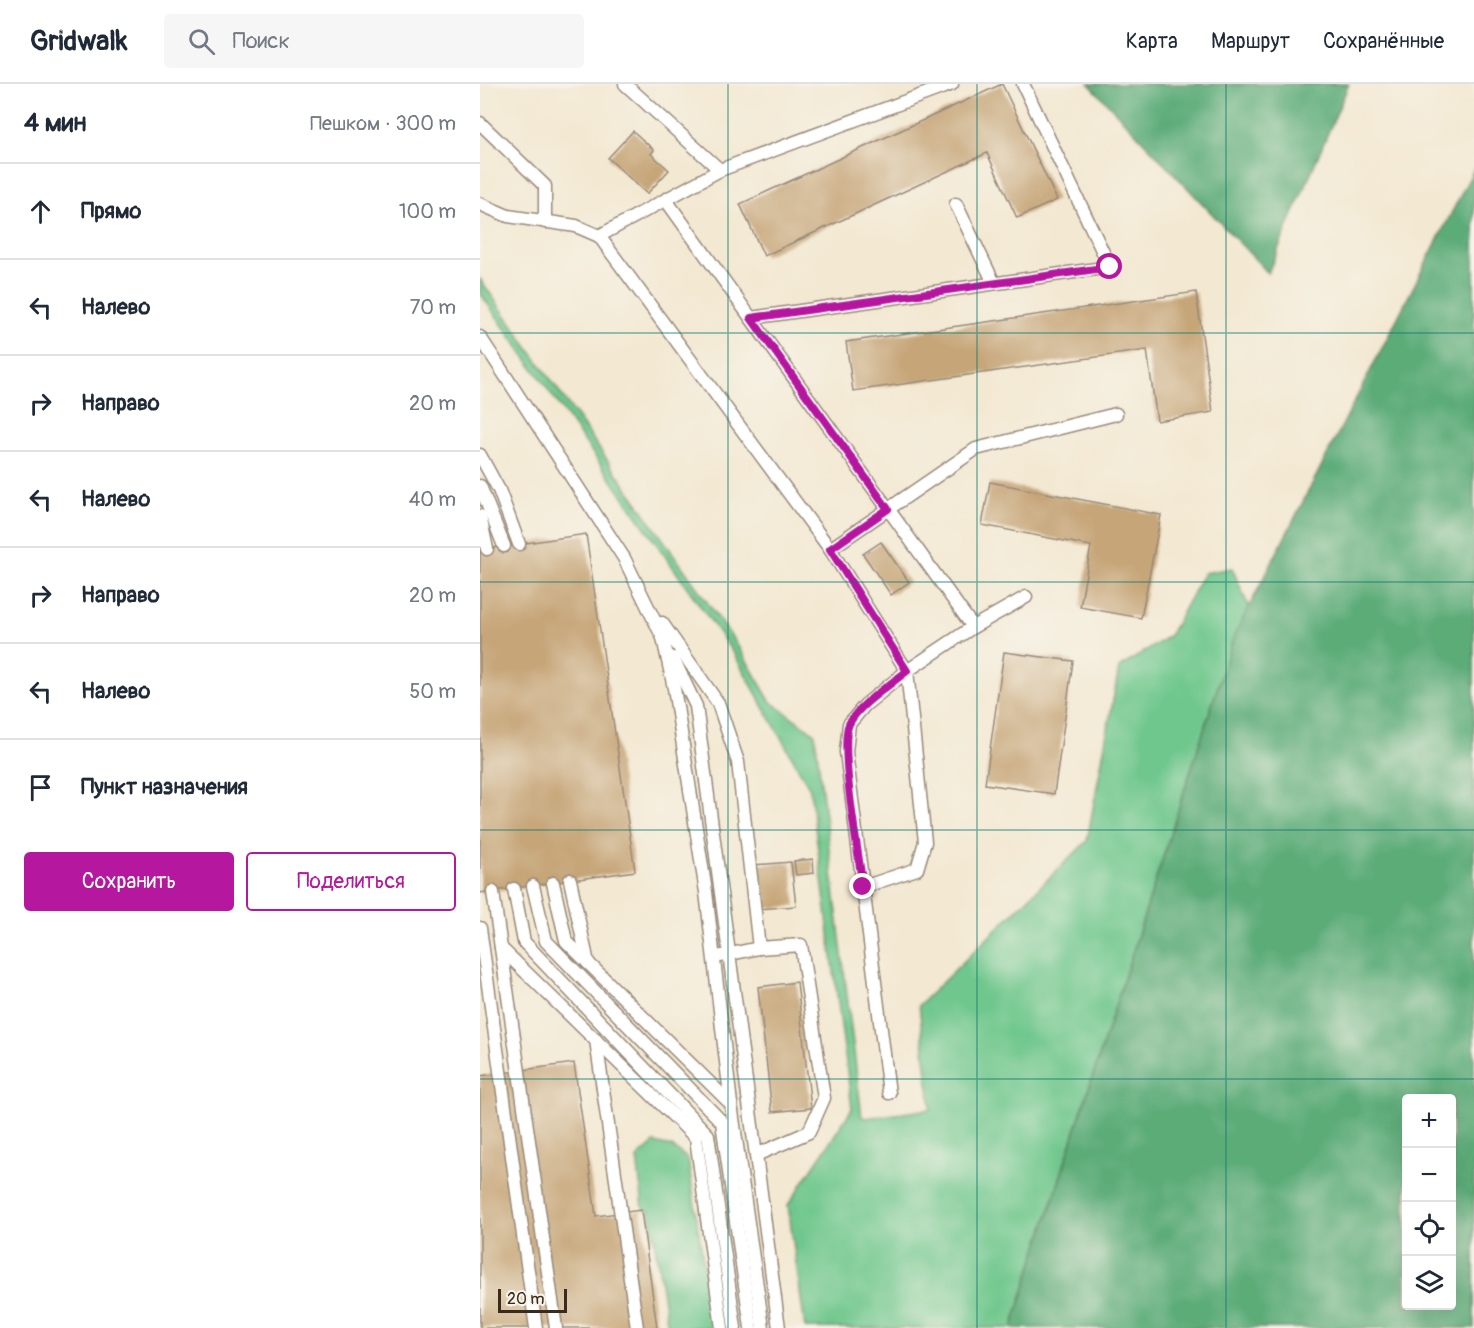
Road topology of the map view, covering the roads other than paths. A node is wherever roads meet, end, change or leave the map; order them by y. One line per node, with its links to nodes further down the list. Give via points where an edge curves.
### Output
1 (625, 84): 5 (lane)
2 (952, 84): 5 (lane)
3 (1023, 84): 11 (lane, via 1110,267)
4 (480, 123): 9 (lane, via 545,186)
5 (720, 170): 6 (lane)
6 (666, 200): 10 (lane); 12 (lane)
7 (480, 204): 9 (lane, via 508,216)
8 (956, 204): 11 (lane)
9 (545, 222): 10 (lane, via 576,226)
10 (599, 236): 22 (lane)
11 (994, 283): 12 (lane)
12 (751, 318): 17 (lane)
13 (480, 337): 23 (lane, via 624,558)
14 (1116, 414): 17 (lane, via 976,449)
15 (480, 455): 19 (lane, via 499,490)
16 (480, 486): 20 (lane)
17 (888, 509): 22 (lane); 25 (lane)
18 (480, 516): 21 (lane)
19 (519, 544)
20 (504, 546)
21 (487, 549)
22 (830, 549): 27 (lane)
23 (640, 590): 26 (lane); 36 (lane, via 718,703 738,762)
24 (1026, 597): 25 (lane)
25 (973, 627): 27 (lane)
26 (663, 638): 37 (lane, via 696,706); 38 (lane, via 676,699)
27 (907, 671): 31 (lane, via 865,705 849,724 846,752); 31 (lane, via 925,842 917,869)
28 (570, 880): 39 (lane)
29 (553, 883): 39 (lane, via 566,941)
30 (533, 886): 49 (lane, via 546,941 722,1122)
31 (863, 887): 41 (lane)
32 (514, 889): 48 (lane, via 524,942 708,1135)
33 (493, 892): 35 (lane)
34 (480, 928): 44 (lane)
35 (501, 948): 40 (lane); 45 (lane)
36 (759, 948): 37 (lane); 43 (lane, via 801,945 824,1098 809,1132)
37 (728, 954): 38 (lane); 43 (lane)
38 (714, 957): 42 (lane)
39 (588, 963): 42 (lane)
40 (596, 1040): 46 (lane); 47 (lane, via 696,1138)
41 (889, 1093)
42 (732, 1104): 50 (lane)
43 (756, 1155): 51 (lane)
44 (536, 1328)
45 (556, 1328)
46 (638, 1328)
47 (722, 1328)
48 (735, 1328)
49 (751, 1328)
50 (763, 1328)
51 (779, 1328)

